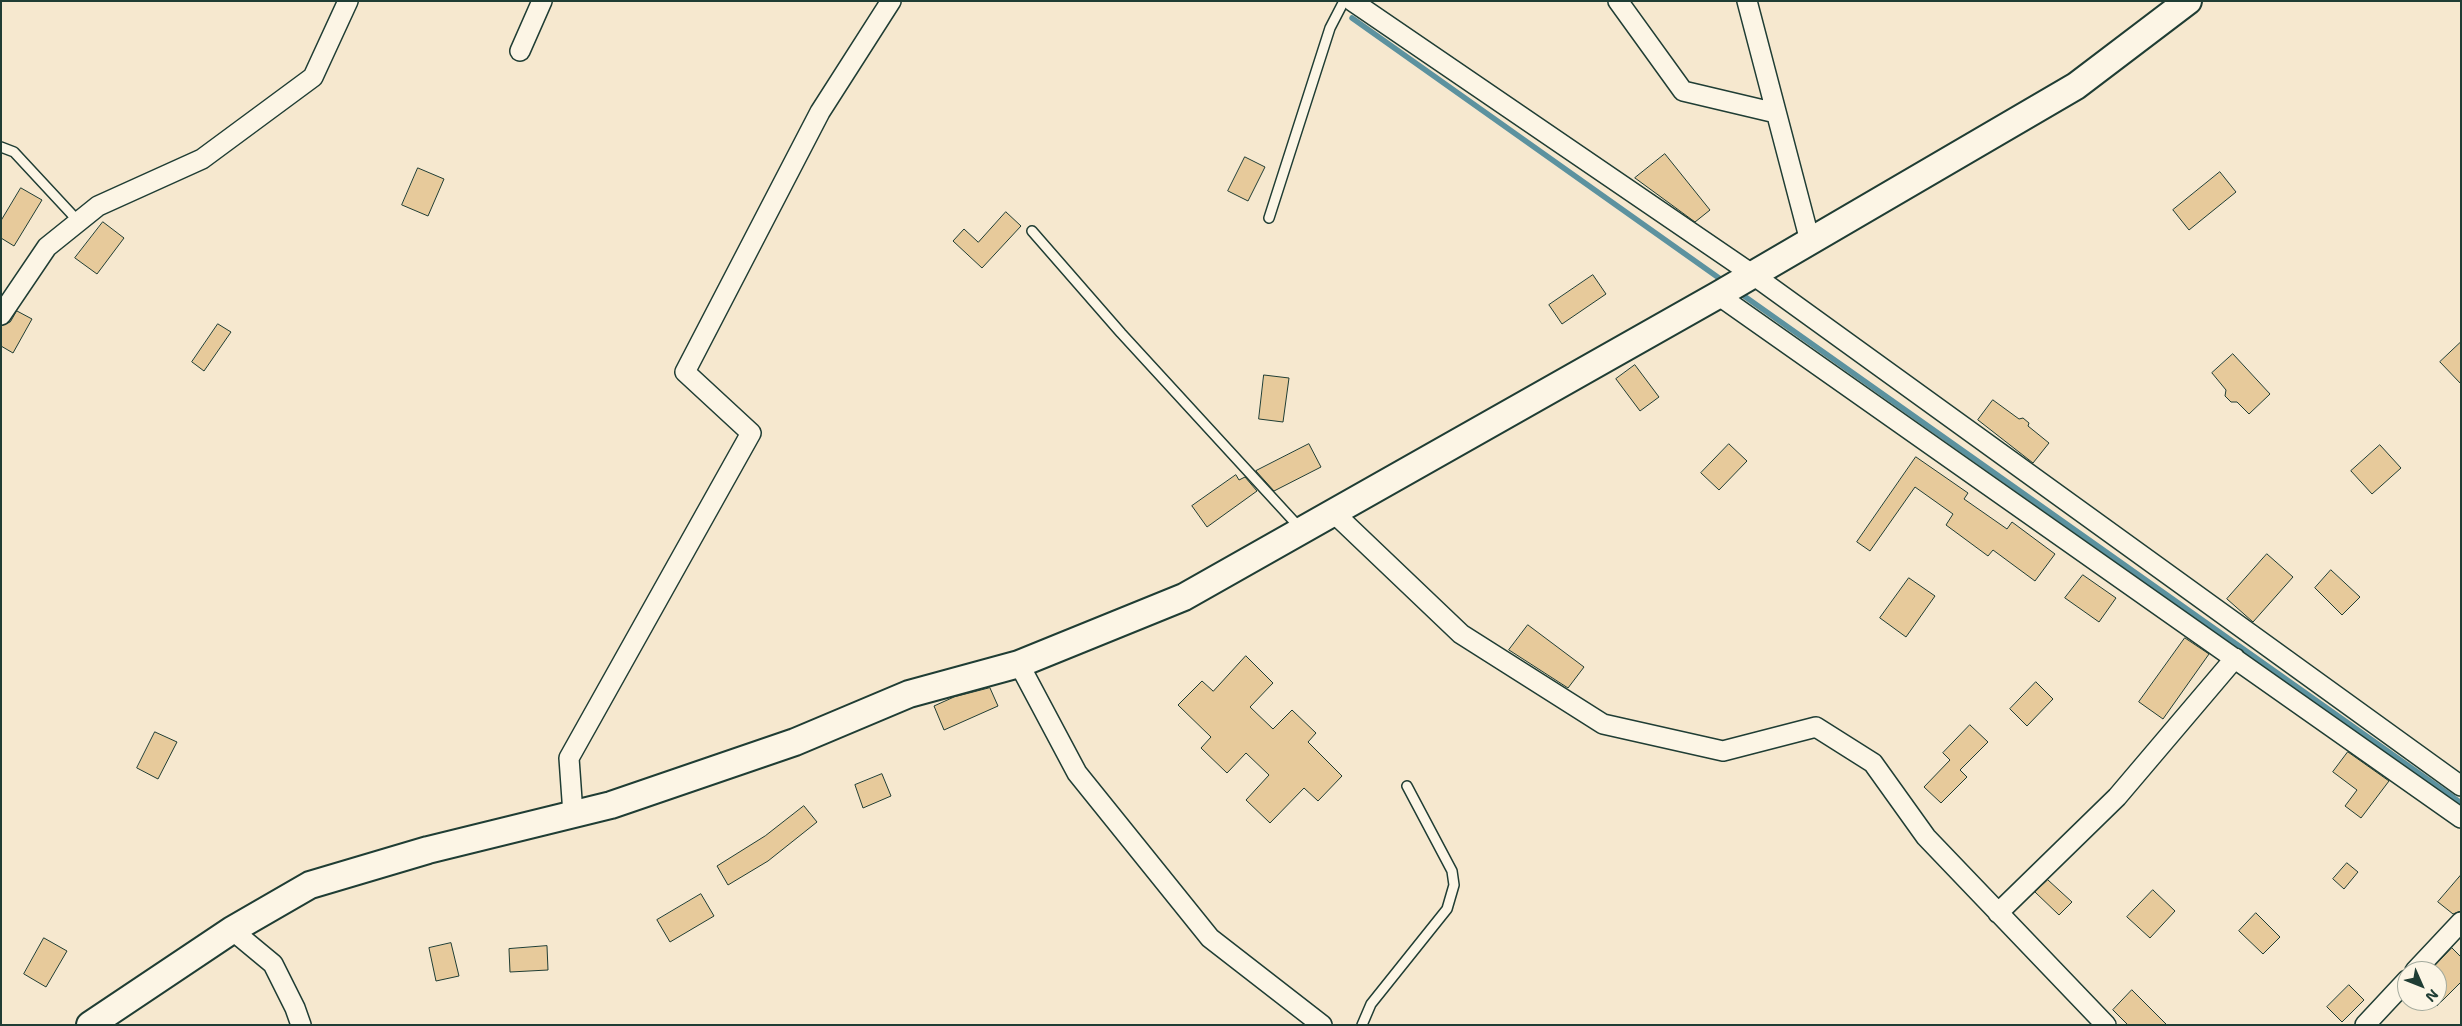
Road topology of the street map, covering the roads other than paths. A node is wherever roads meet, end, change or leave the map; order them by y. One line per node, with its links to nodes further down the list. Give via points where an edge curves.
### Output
1 (348, 1): 13 (street, via 312,77 202,159 98,206)
2 (542, 1): 9 (street)
3 (891, 1): 25 (street, via 820,112 685,372 751,433 569,758)
4 (1344, 1): 12 (lane, via 1330,28)
5 (1352, 1): 16 (street)
6 (1618, 1): 10 (street, via 1683,91)
7 (1747, 1): 10 (street)
8 (2188, 1): 15 (street, via 2076,86)
9 (520, 51)
10 (1776, 113): 15 (street)
11 (1, 147): 13 (lane, via 14,152)
12 (1268, 218)
13 (79, 222): 18 (street, via 48,247)
14 (1032, 232): 20 (lane)
15 (1810, 241): 16 (street)
16 (1747, 277): 17 (street); 24 (street)
17 (1718, 295): 19 (street); 21 (street)
18 (1, 315)
19 (1333, 512): 20 (street); 27 (street, via 1461,634 1603,724 1723,751 1816,727 1873,763 1926,837)
20 (1302, 530): 22 (street, via 1184,597)
21 (2235, 658): 26 (street); 27 (street, via 2117,797)
22 (1019, 664): 25 (street, via 909,694 795,742 611,805); 34 (street, via 1077,773 1210,938)
23 (1407, 786): 35 (lane, via 1452,871 1454,885 1447,909 1372,1004)
24 (2461, 786)
25 (573, 814): 29 (street, via 428,850 310,886)
26 (2461, 818)
27 (1998, 913): 36 (street)
28 (2461, 922): 30 (street)
29 (232, 930): 32 (street); 33 (street, via 273,964)
30 (2424, 961)
31 (2397, 991): 37 (street)
32 (90, 1025)
33 (301, 1025)
34 (1322, 1025)
35 (1362, 1025)
36 (2106, 1025)
37 (2365, 1025)

